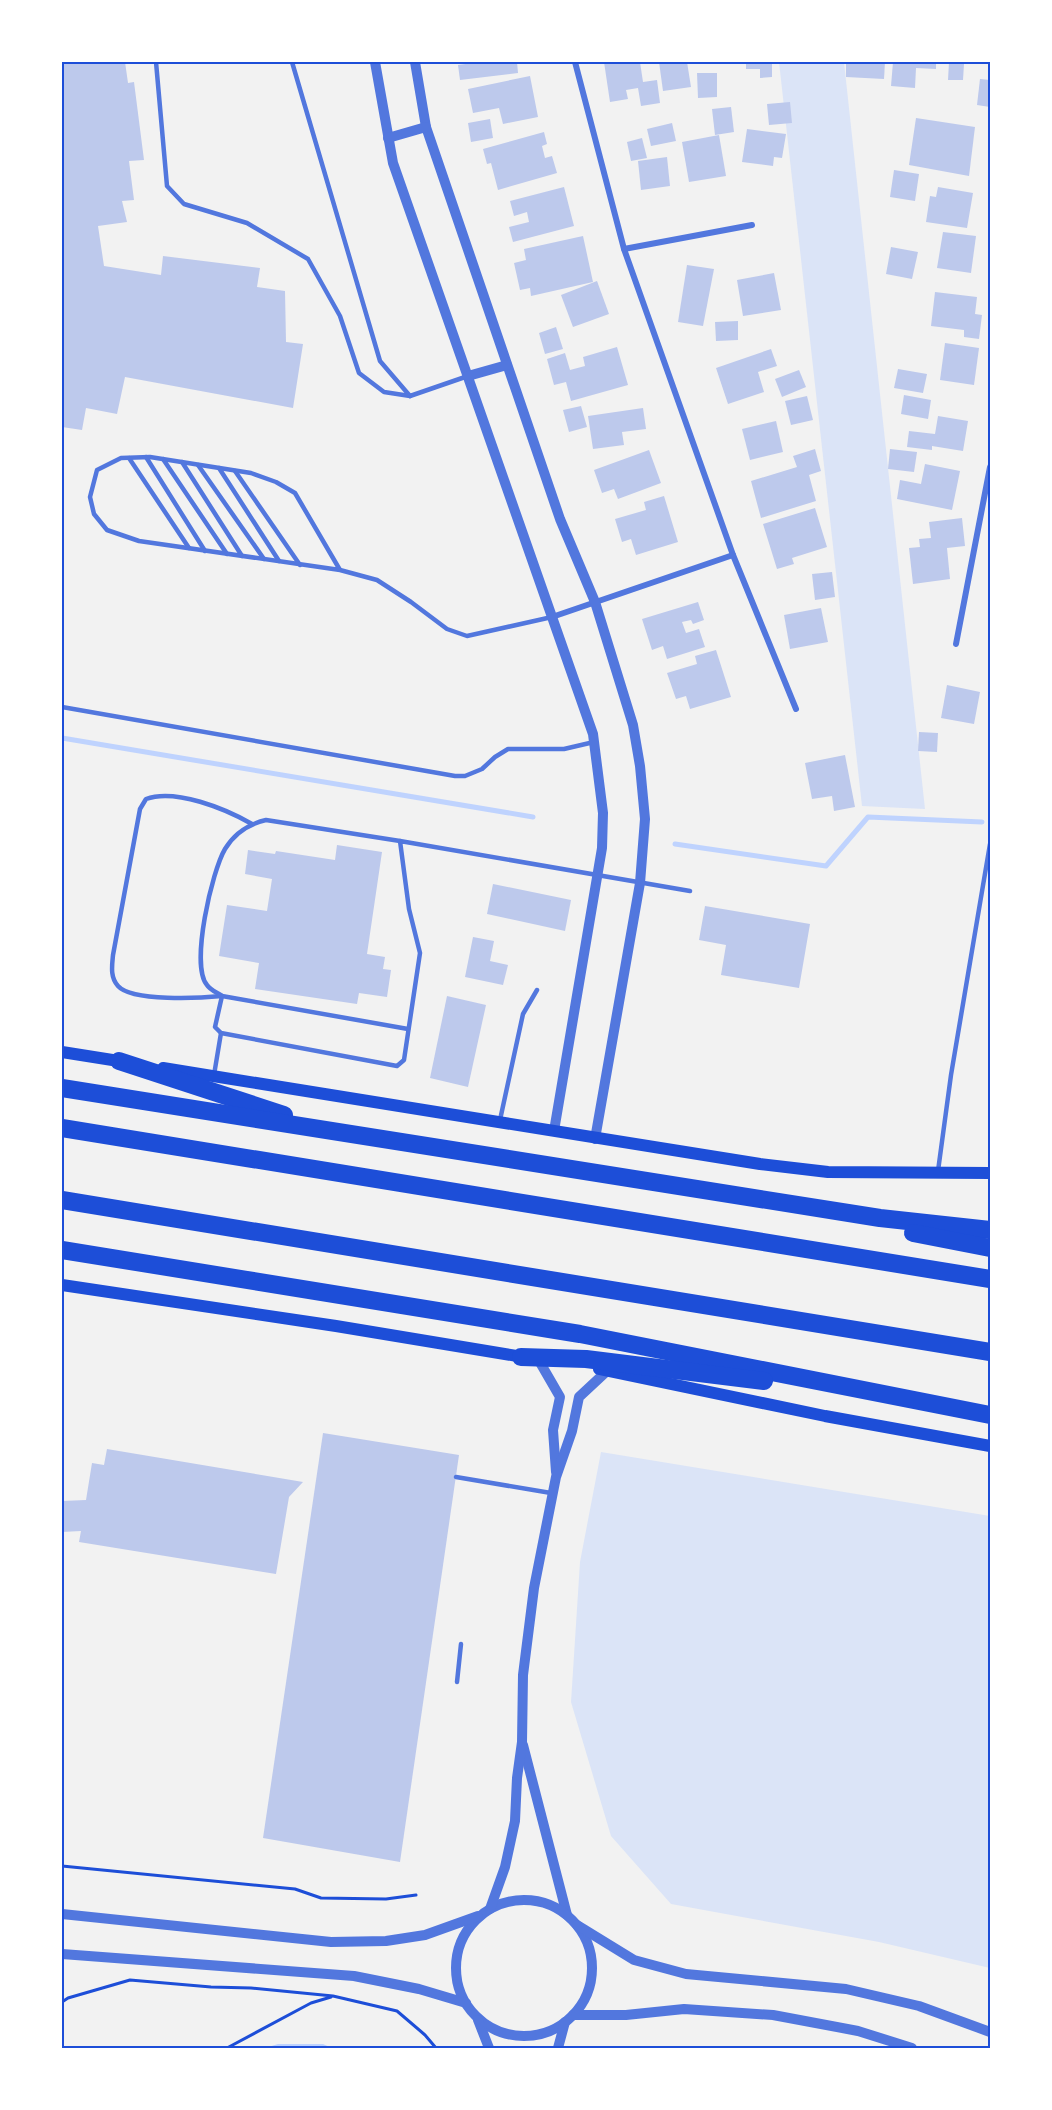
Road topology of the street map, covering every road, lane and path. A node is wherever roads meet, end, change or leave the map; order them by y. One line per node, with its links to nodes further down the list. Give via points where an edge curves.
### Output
1 (156, 62): 12 (lane, via 167,186 184,204 247,223 308,259 340,316 358,373 384,392)
2 (292, 62): 12 (lane, via 380,361)
3 (375, 62): 7 (street)
4 (415, 62): 6 (street)
5 (575, 62): 9 (street)
6 (426, 127): 7 (street); 10 (street)
7 (388, 138): 11 (street, via 393,163)
8 (752, 225): 9 (street)
9 (624, 249): 24 (street)
10 (507, 365): 11 (street); 30 (street, via 560,519)
11 (468, 376): 12 (lane); 31 (street)
12 (410, 396)
13 (146, 457): 14 (lane); 15 (lane); 22 (lane)
14 (129, 458): 21 (lane); 21 (lane, via 120,458 97,470 90,497 94,514 107,530 139,541)
15 (163, 459): 16 (lane); 23 (lane)
16 (182, 462): 17 (lane); 25 (lane)
17 (198, 465): 19 (lane); 26 (lane)
18 (990, 467): 32 (street)
19 (219, 468): 20 (lane); 27 (lane)
20 (235, 471): 28 (lane); 29 (lane, via 276,482 295,493)
21 (189, 548): 22 (lane)
22 (205, 551): 23 (lane)
23 (227, 554): 25 (lane)
24 (733, 555): 30 (street); 34 (street)
25 (242, 556): 26 (lane)
26 (264, 559): 27 (lane)
27 (279, 561): 28 (lane)
28 (300, 565): 29 (lane)
29 (340, 570): 31 (lane, via 377,580 447,629 467,636)
30 (596, 602): 31 (street); 40 (street, via 625,696 640,766 645,819)
31 (552, 617): 35 (street)
32 (956, 644)
33 (62, 706): 35 (lane, via 455,776 482,769 508,749 564,749)
34 (796, 709)
35 (594, 742): 39 (street, via 603,813)
36 (252, 824): 37 (lane, via 266,820); 43 (lane, via 225,849 207,901 199,963 206,985); 43 (lane, via 216,805 169,796 146,799 140,809 113,955 112,975 118,987 130,993 193,999)
37 (400, 840): 39 (lane); 44 (lane, via 409,909 420,953)
38 (990, 844): 55 (lane)
39 (598, 875): 40 (lane); 52 (street)
40 (640, 883): 41 (lane); 53 (street)
41 (690, 891)
42 (537, 990): 50 (lane, via 523,1014)
43 (222, 996): 44 (lane); 45 (lane, via 215,1026)
44 (408, 1029): 45 (lane, via 404,1060 397,1066)
45 (220, 1033): 48 (lane)
46 (62, 1052): 47 (main road)
47 (119, 1061): 48 (main road); 58 (highway, via 296,1118)
48 (214, 1077): 50 (main road)
49 (62, 1088): 57 (highway, via 880,1218)
50 (500, 1123): 52 (main road)
51 (62, 1128): 60 (highway)
52 (554, 1131): 53 (main road)
53 (595, 1139): 55 (main road, via 828,1172)
54 (990, 1173): 55 (main road)
55 (938, 1174)
56 (62, 1200): 62 (highway)
57 (990, 1230)
58 (990, 1248)
59 (62, 1250): 66 (highway, via 580,1334)
60 (990, 1279)
61 (62, 1285): 63 (main road)
62 (990, 1352)
63 (529, 1358): 64 (main road); 65 (highway, via 586,1359); 69 (street, via 560,1397 553,1430)
64 (608, 1370): 67 (main road); 69 (street, via 579,1397)
65 (990, 1406)
66 (990, 1415)
67 (990, 1446)
68 (456, 1477): 70 (lane)
69 (556, 1477): 70 (street)
70 (553, 1493): 73 (street, via 534,1588 523,1675)
71 (461, 1644): 72 (lane)
72 (457, 1682)
73 (522, 1742): 76 (street, via 515,1821 505,1867); 78 (street)
74 (62, 1866): 75 (path, via 295,1889 321,1898 386,1899)
75 (416, 1895)
76 (485, 1912): 77 (street, via 425,1935 386,1941 331,1942); 78 (street, via 500,1904 524,1900 546,1904); 83 (street, via 467,1932 458,1951 456,1973)
77 (62, 1914)
78 (567, 1915): 79 (street)
79 (577, 1925): 85 (street, via 588,1947 592,1971 586,1995); 86 (street, via 634,1960 686,1974 846,1989 919,2006)
80 (62, 1954): 83 (street, via 354,1976)
81 (333, 1996): 82 (path, via 130,1980); 87 (path, via 311,2003); 88 (path, via 397,2011)
82 (62, 2002)
83 (466, 2003): 84 (street)
84 (476, 2017): 85 (street, via 514,2036 536,2035); 89 (street)
85 (569, 2019): 90 (street); 91 (street, via 684,2009 773,2015 858,2031)
86 (990, 2032)
87 (227, 2049)
88 (436, 2049)
89 (489, 2049)
90 (558, 2049)
91 (912, 2049)

